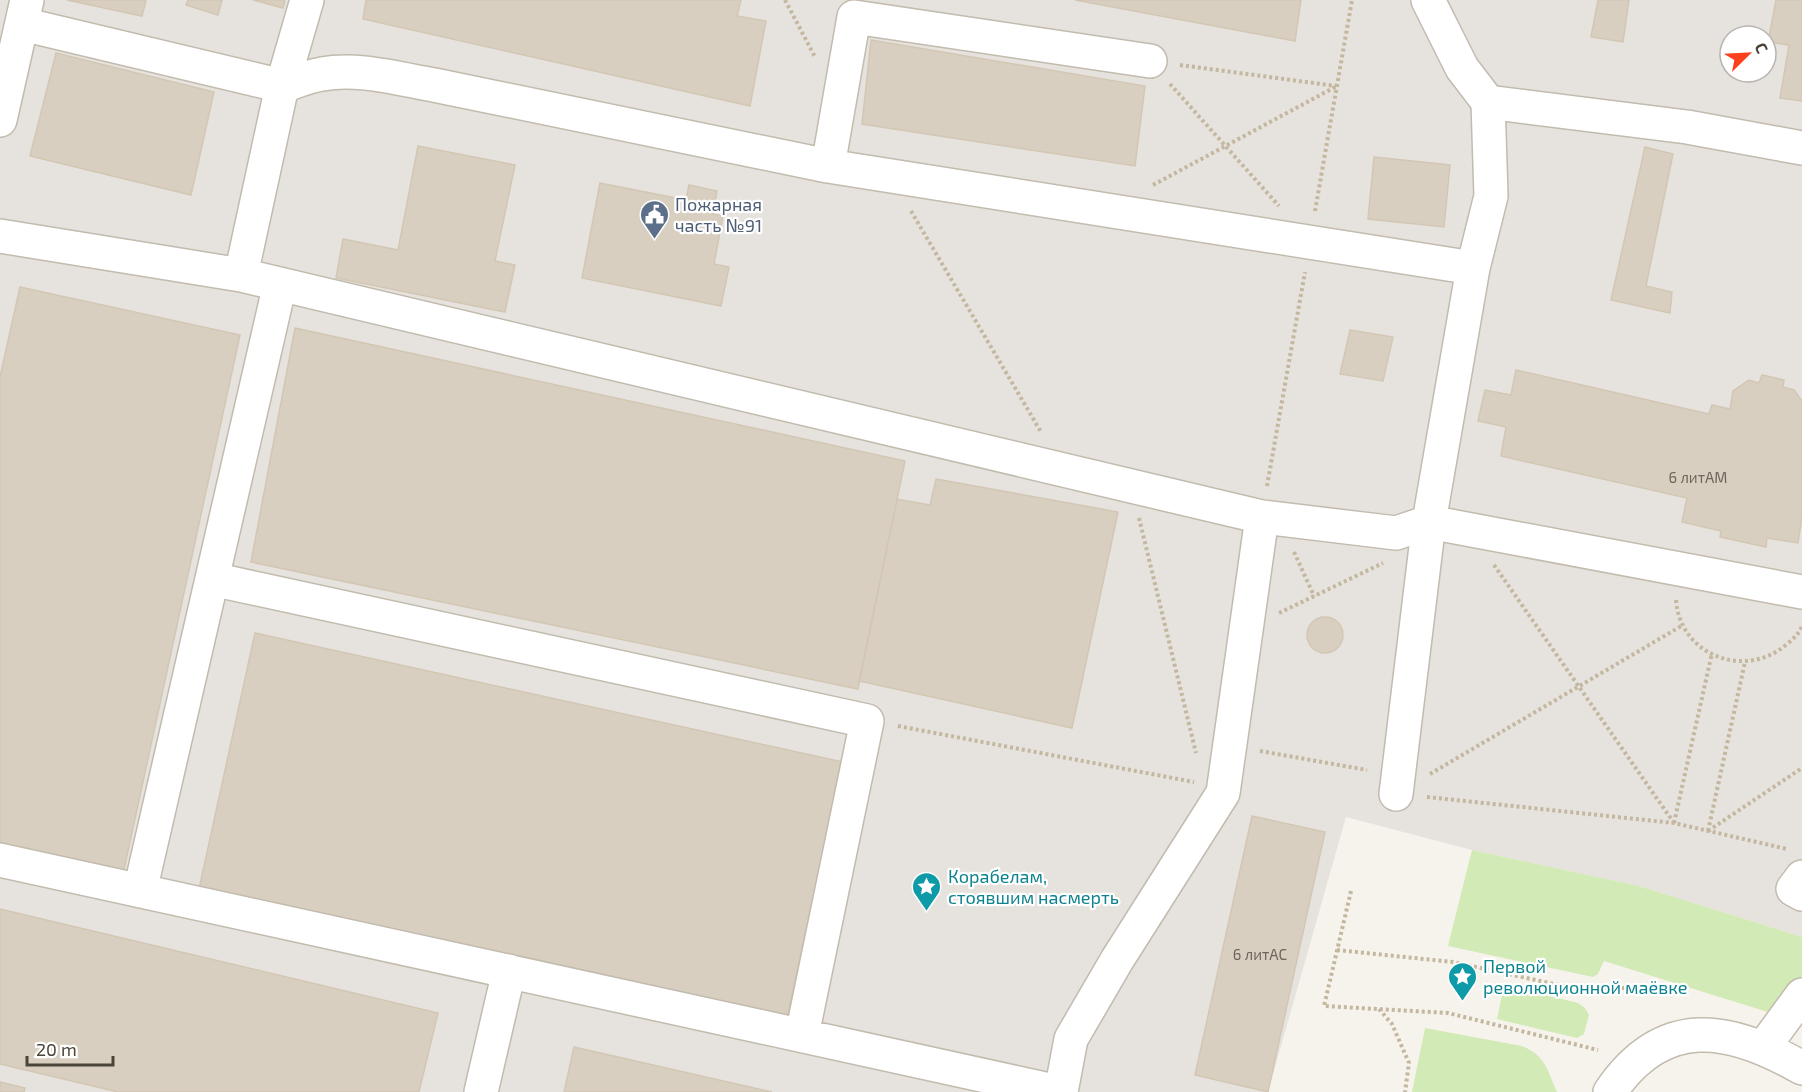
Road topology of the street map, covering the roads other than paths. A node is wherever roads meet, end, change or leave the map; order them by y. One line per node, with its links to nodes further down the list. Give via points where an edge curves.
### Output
1 (307, 0): 5 (street)
2 (1428, 0): 6 (street, via 1462,68)
3 (24, 12): 5 (street); 7 (street)
4 (1150, 61): 9 (street, via 854,17)
5 (282, 86): 9 (street, via 323,74 353,72 434,84); 12 (street)
6 (1488, 102): 8 (street, via 1687,127); 11 (street, via 1491,196)
7 (0, 120)
8 (1802, 148)
9 (828, 165): 11 (street)
10 (0, 236): 12 (street)
11 (1473, 268): 15 (street)
12 (241, 275): 13 (street)
13 (280, 284): 14 (street); 16 (street)
14 (1271, 518): 15 (street, via 1396,533); 29 (street, via 1246,629 1223,793 1071,1039)
15 (1427, 532): 17 (street, via 1469,530); 18 (street)
16 (212, 579): 21 (street); 25 (street, via 867,721)
17 (1802, 592)
18 (1397, 785)
19 (0, 860): 21 (street)
20 (1797, 864): 22 (street, via 1793,889)
21 (140, 891): 23 (street)
22 (1802, 894)
23 (509, 972): 25 (street); 28 (street)
24 (1802, 995): 26 (street)
25 (802, 1035): 29 (street)
26 (1763, 1048): 27 (street); 30 (street, via 1719,1035 1673,1039 1636,1060)
27 (1802, 1068)
28 (481, 1092)
29 (1060, 1092)
30 (1610, 1092)

